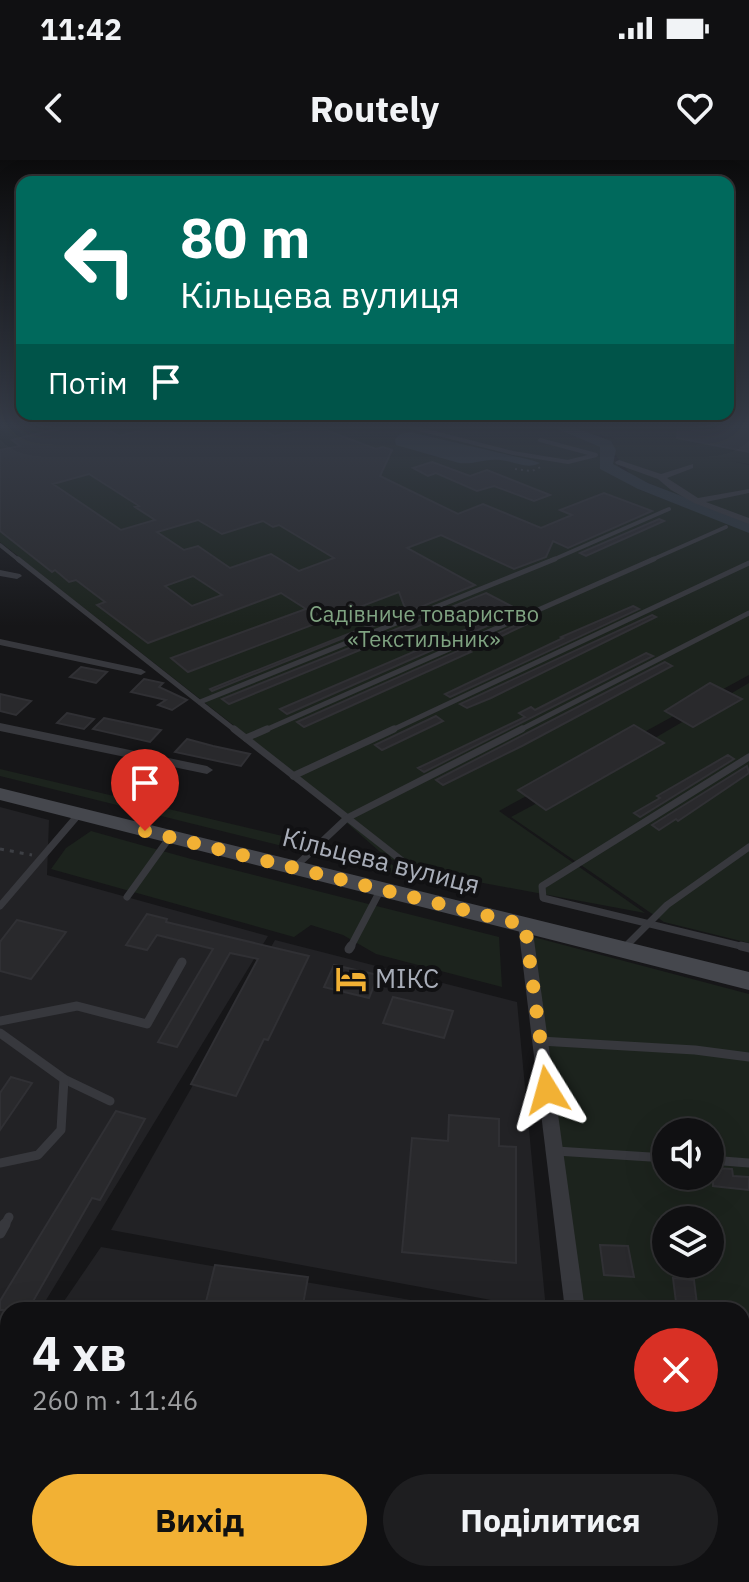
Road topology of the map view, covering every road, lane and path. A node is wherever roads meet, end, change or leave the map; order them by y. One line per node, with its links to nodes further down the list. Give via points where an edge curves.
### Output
1 (683, 493): 3 (street)
2 (737, 493): 3 (street)
3 (697, 501): 5 (street)
4 (669, 509): 14 (lane)
5 (749, 521)
6 (726, 527): 16 (lane)
7 (0, 545): 14 (lane)
8 (749, 563): 19 (lane)
9 (0, 573): 10 (street)
10 (17, 576)
11 (749, 613): 22 (lane)
12 (0, 642): 13 (street)
13 (141, 672)
14 (200, 702): 16 (lane)
15 (0, 727): 18 (street)
16 (246, 738): 19 (lane)
17 (749, 757): 32 (lane, via 542,886 543,898)
18 (207, 770)
19 (293, 776): 22 (lane)
20 (0, 794): 21 (main road, Кільцева вулиця)
21 (79, 814): 23 (main road, Кільцева вулиця); 26 (lane)
22 (347, 818): 27 (lane); 28 (lane)
23 (170, 837): 28 (main road, Кільцева вулиця); 30 (lane)
24 (749, 847): 32 (lane)
25 (0, 849): 26 (path)
26 (42, 857): 31 (lane)
27 (410, 867)
28 (294, 868): 29 (main road, Кільцева вулиця)
29 (381, 889): 33 (main road, Кільцева вулиця); 35 (lane)
30 (127, 897)
31 (0, 906)
32 (645, 921): 34 (lane); 36 (lane)
33 (525, 925): 36 (main road, Кільцева вулиця); 41 (street)
34 (749, 948)
35 (349, 949)
36 (623, 949): 38 (main road, Кільцева вулиця)
37 (182, 962): 39 (lane, via 147,1024 77,1006)
38 (749, 981)
39 (0, 1021)
40 (0, 1033): 43 (lane)
41 (540, 1041): 42 (lane); 45 (street)
42 (749, 1057)
43 (64, 1079): 44 (lane); 48 (lane, via 61,1130 38,1155)
44 (110, 1101)
45 (556, 1151): 46 (lane); 52 (street)
46 (652, 1157)
47 (724, 1161): 49 (lane)
48 (0, 1163)
49 (749, 1163)
50 (9, 1217): 51 (lane)
51 (0, 1233)
52 (574, 1302)

